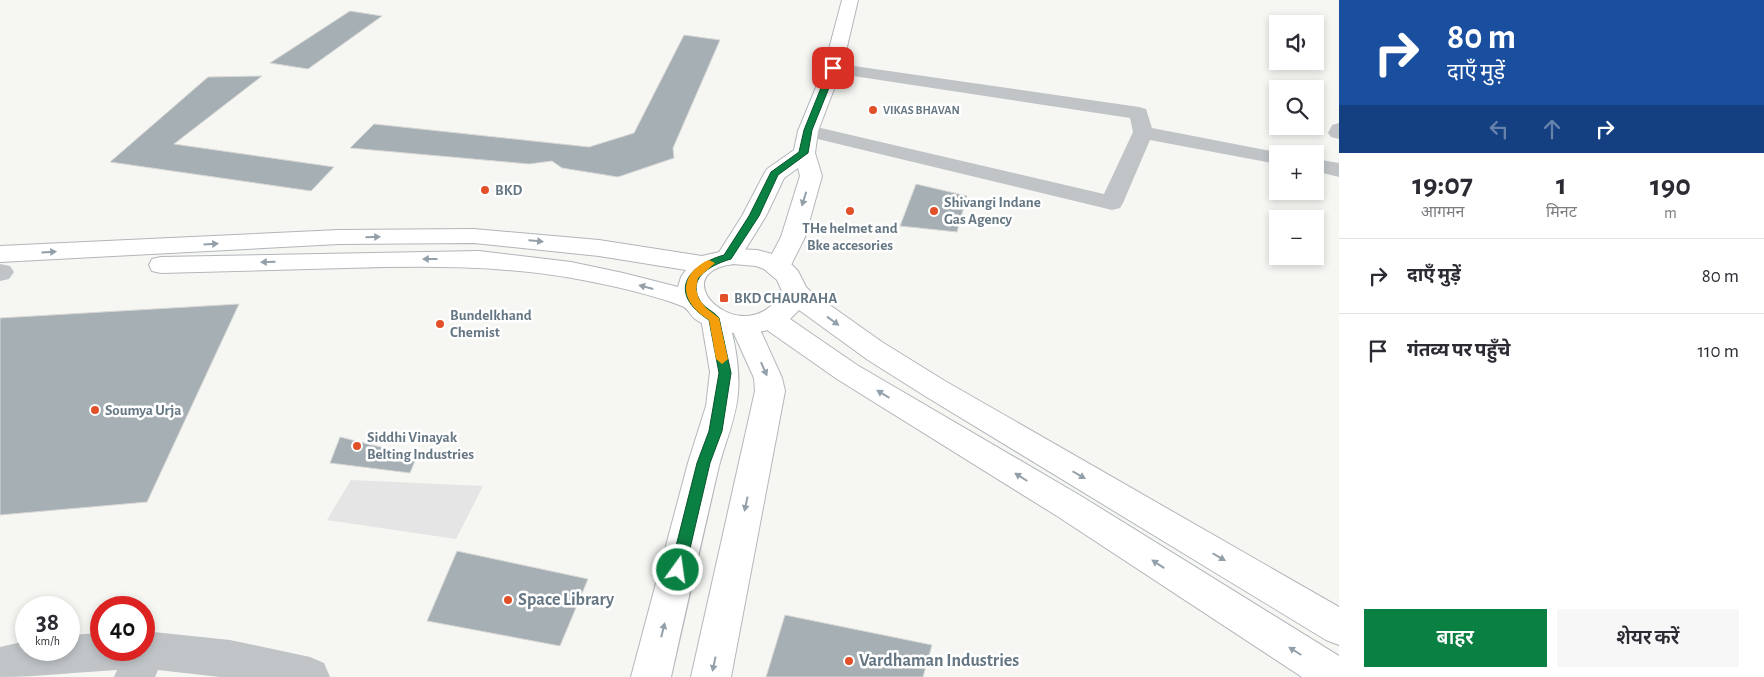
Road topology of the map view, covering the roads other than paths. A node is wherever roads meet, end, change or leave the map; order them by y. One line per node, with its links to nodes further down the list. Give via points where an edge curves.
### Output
1 (850, 0): 2 (main road)
2 (833, 68): 4 (main road); 5 (street, via 1139,113)
3 (1339, 129): 6 (street)
4 (808, 130): 5 (street, via 1112,203); 7 (main road)
5 (1143, 132): 8 (street)
6 (1338, 133)
7 (804, 153): 11 (main road, via 775,174 754,216); 12 (main road, one-way to 12, via 811,176 793,238)
8 (1269, 156)
9 (1324, 167): 10 (street)
10 (1339, 170)
11 (717, 261): 12 (main road, via 751,257); 13 (main road, one-way to 11, via 339,237 474,236); 15 (main road, via 701,268 693,278 691,289)
12 (778, 267): 14 (main road, via 788,276)
13 (0, 268): 15 (main road, one-way to 13, via 623,281 571,270 479,259)
14 (794, 292): 16 (main road, via 792,303 785,312); 17 (main road, one-way to 17, via 875,351 991,424)
15 (704, 309): 16 (main road); 22 (main road, one-way to 15, via 704,463 716,431 722,394 725,373)
16 (758, 322): 23 (main road, one-way to 23, via 770,391); 24 (main road, one-way to 16, via 1060,501)
17 (1339, 627)
18 (90, 655): 20 (street, via 56,654)
19 (155, 657): 21 (street, via 230,659)
20 (0, 666)
21 (310, 677)
22 (651, 677)
23 (711, 677)
24 (1337, 677)

